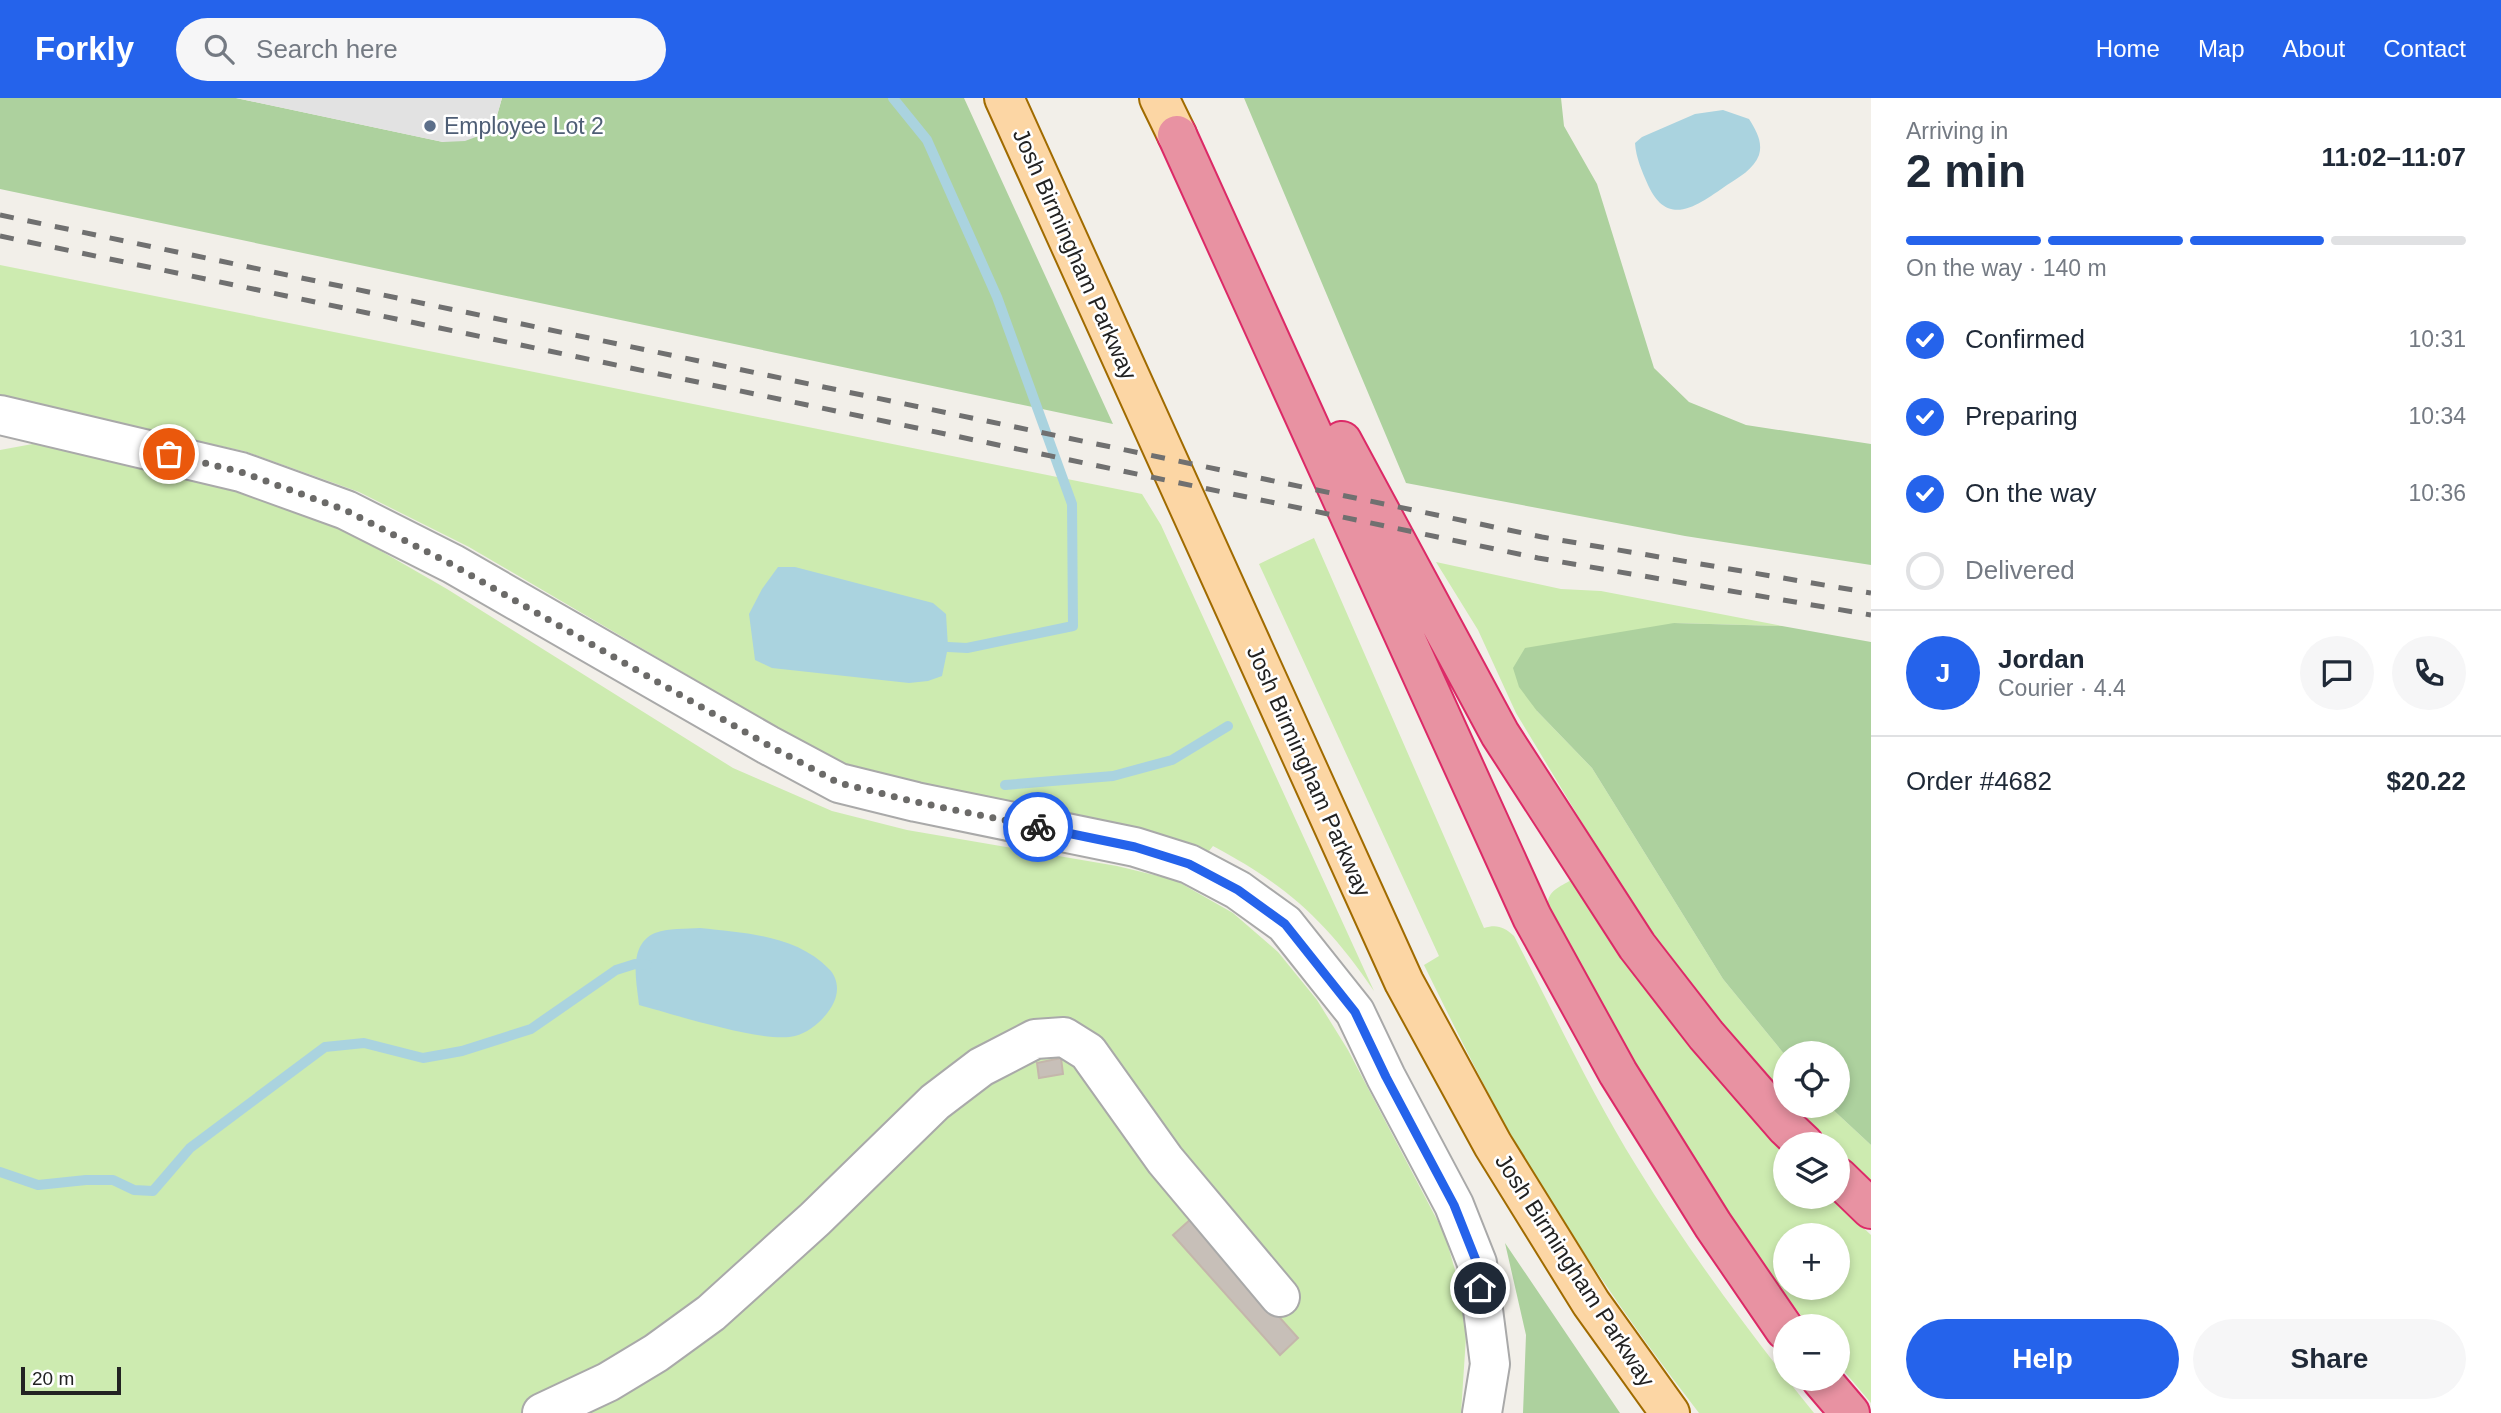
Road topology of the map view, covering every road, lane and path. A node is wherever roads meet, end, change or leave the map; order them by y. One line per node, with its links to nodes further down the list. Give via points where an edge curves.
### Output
1 (1004, 98): 13 (main road, Josh Birmingham Parkway, via 1404,982 1493,1145 1591,1303)
2 (1159, 98): 3 (main road)
3 (1177, 135): 5 (highway, via 1500,734 1637,946 1706,1035); 9 (highway, via 1532,916 1618,1073)
4 (0, 415): 12 (street, via 241,472 345,510 453,565 839,783 1135,847 1189,864 1238,890 1285,924 1355,1012 1454,1205 1477,1263 1490,1364)
5 (1791, 1132)
6 (1850, 1189): 7 (highway)
7 (1871, 1209)
8 (1280, 1297): 11 (street, via 1165,1160 1088,1052 1064,1037 1035,1039 981,1067 935,1102 711,1313 608,1382)
9 (1774, 1314)
10 (1831, 1391): 14 (highway)
11 (542, 1413)
12 (1482, 1413)
13 (1670, 1413)
14 (1850, 1413)

